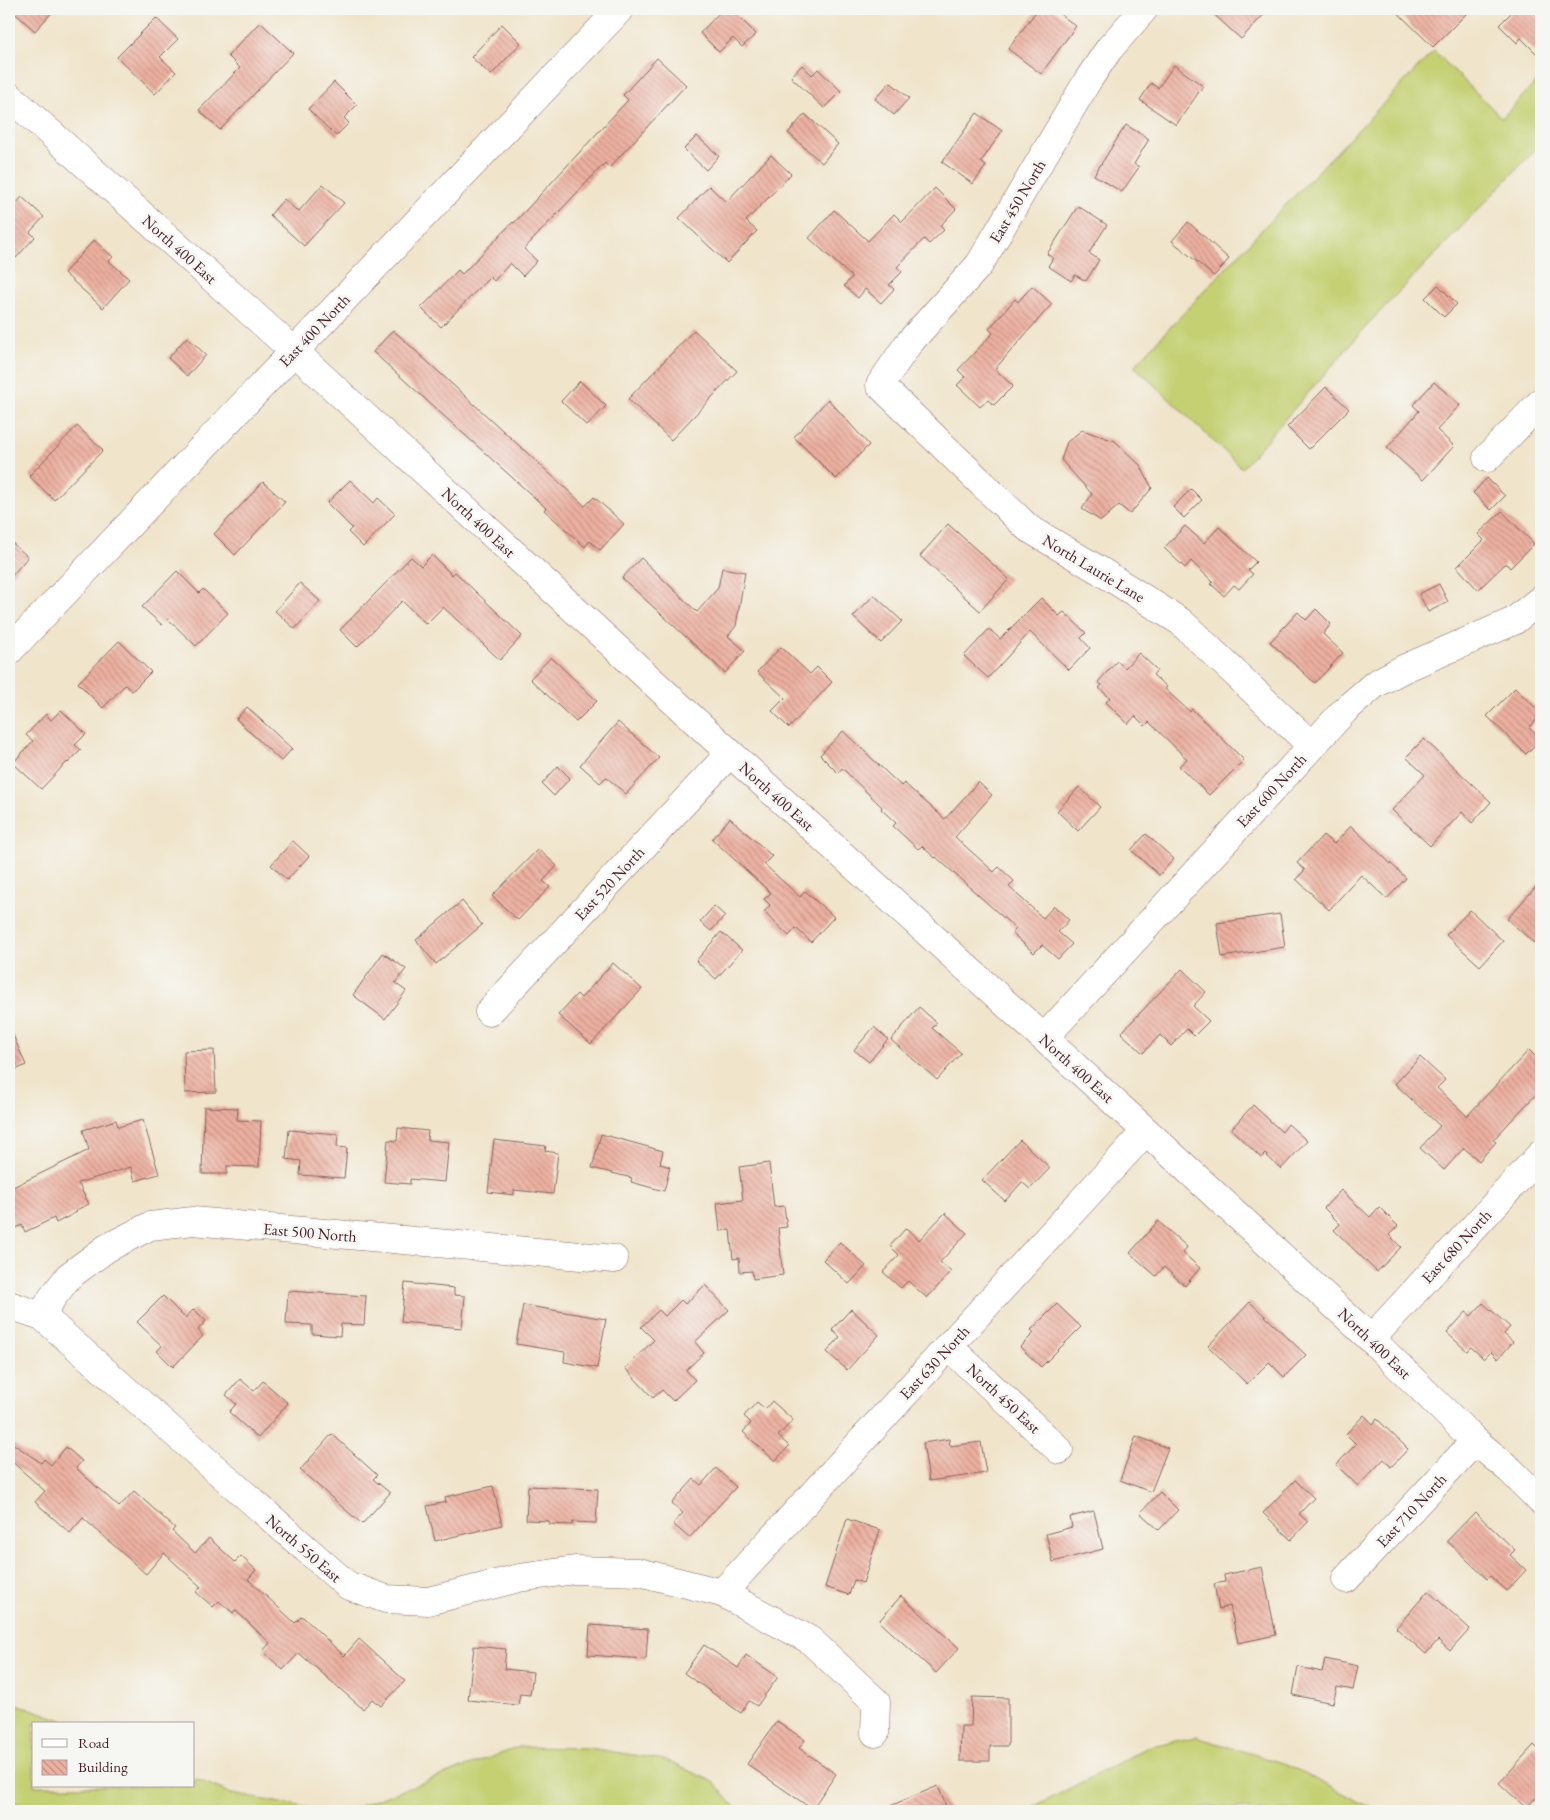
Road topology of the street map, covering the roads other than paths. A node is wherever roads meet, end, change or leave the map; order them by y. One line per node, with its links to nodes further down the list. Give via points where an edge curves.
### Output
1 (620, 9): 4 (street, East 400 North)
2 (1144, 9): 5 (street, East 450 North, via 1109,49 1088,80 979,265 908,344)
3 (12, 105): 4 (street, North 400 East)
4 (294, 351): 9 (street, East 400 North); 11 (street, North 400 East)
5 (880, 385): 10 (street, North Laurie Lane, via 1028,528 1181,622)
6 (1541, 402): 7 (street)
7 (1487, 458)
8 (1541, 599): 10 (street, East 600 North, via 1514,621 1375,684 1345,710)
9 (9, 651)
10 (1312, 746): 13 (street, East 600 North)
11 (730, 753): 12 (street, East 520 North); 13 (street, North 400 East)
12 (489, 1012)
13 (1044, 1038): 14 (street, North 400 East)
14 (1146, 1131): 19 (street, North 400 East); 20 (street, East 630 North)
15 (1541, 1154): 19 (street, East 680 North)
16 (614, 1259): 18 (street, East 500 North, via 192,1221 150,1226 107,1248 69,1276)
17 (9, 1305): 18 (street)
18 (42, 1316): 25 (street, North 550 East, via 347,1585 386,1599 428,1601 518,1578 575,1570 639,1572)
19 (1371, 1339): 21 (street, North 400 East)
20 (948, 1346): 22 (street, North 450 East); 25 (street, East 630 North)
21 (1475, 1441): 23 (street, North 400 East); 24 (street, East 710 North)
22 (1059, 1450)
23 (1541, 1501)
24 (1346, 1579)
25 (722, 1593): 26 (street, North 550 East, via 810,1640 876,1702)
26 (875, 1733)

